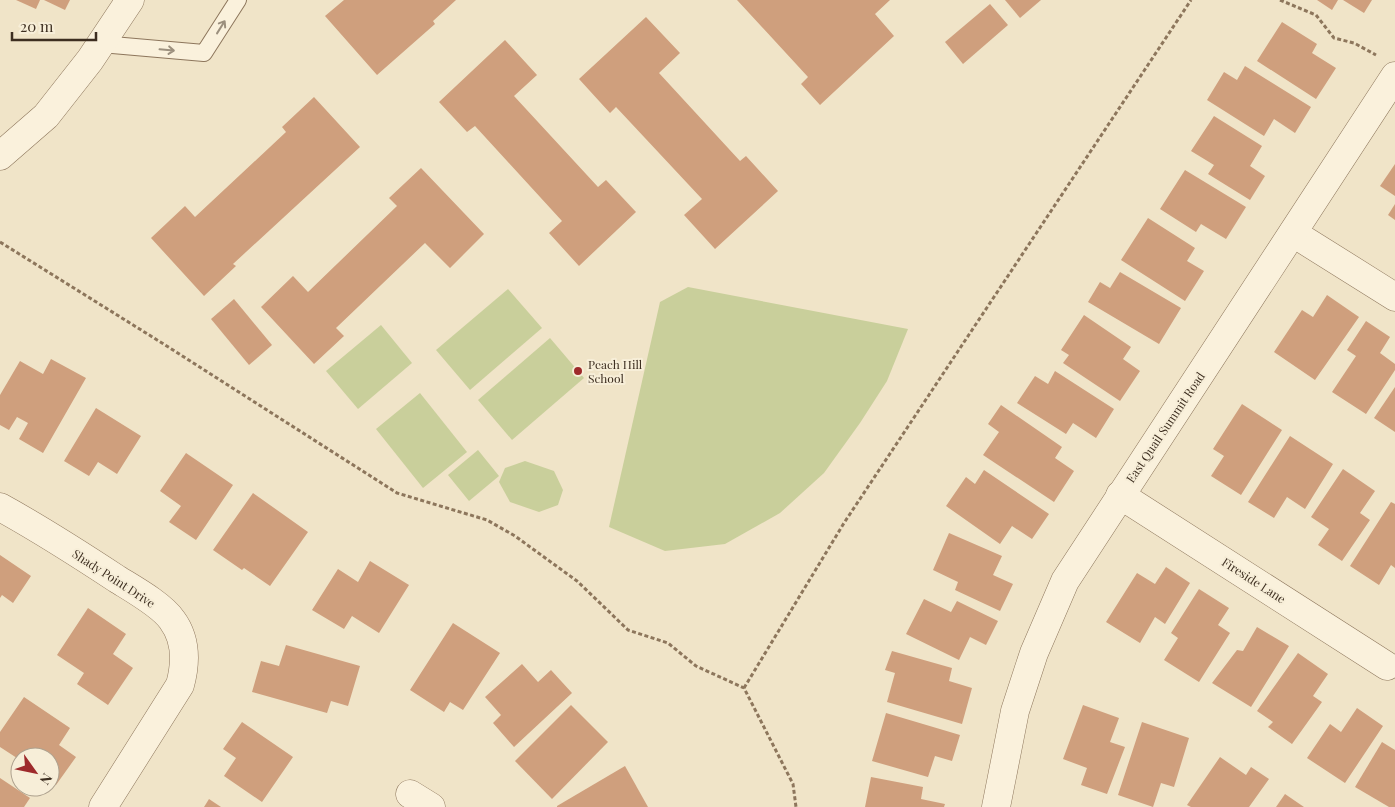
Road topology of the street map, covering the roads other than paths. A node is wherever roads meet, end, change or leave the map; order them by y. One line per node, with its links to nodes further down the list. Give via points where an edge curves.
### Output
1 (130, 0): 3 (street)
2 (238, 0): 3 (lane, one-way to 2, via 204,53)
3 (101, 44): 5 (street, via 46,116)
4 (1395, 76): 6 (street, East Quail Summit Road)
5 (0, 156)
6 (1293, 233): 7 (street); 8 (street, East Quail Summit Road)
7 (1395, 297)
8 (1120, 495): 10 (street, Fireside Lane); 12 (street, East Quail Summit Road, via 1065,581 1047,620 1015,711)
9 (0, 507): 11 (street, Shady Point Drive, via 149,599 172,619 184,647 185,667 180,685)
10 (1387, 666)
11 (103, 807)
12 (996, 807)

